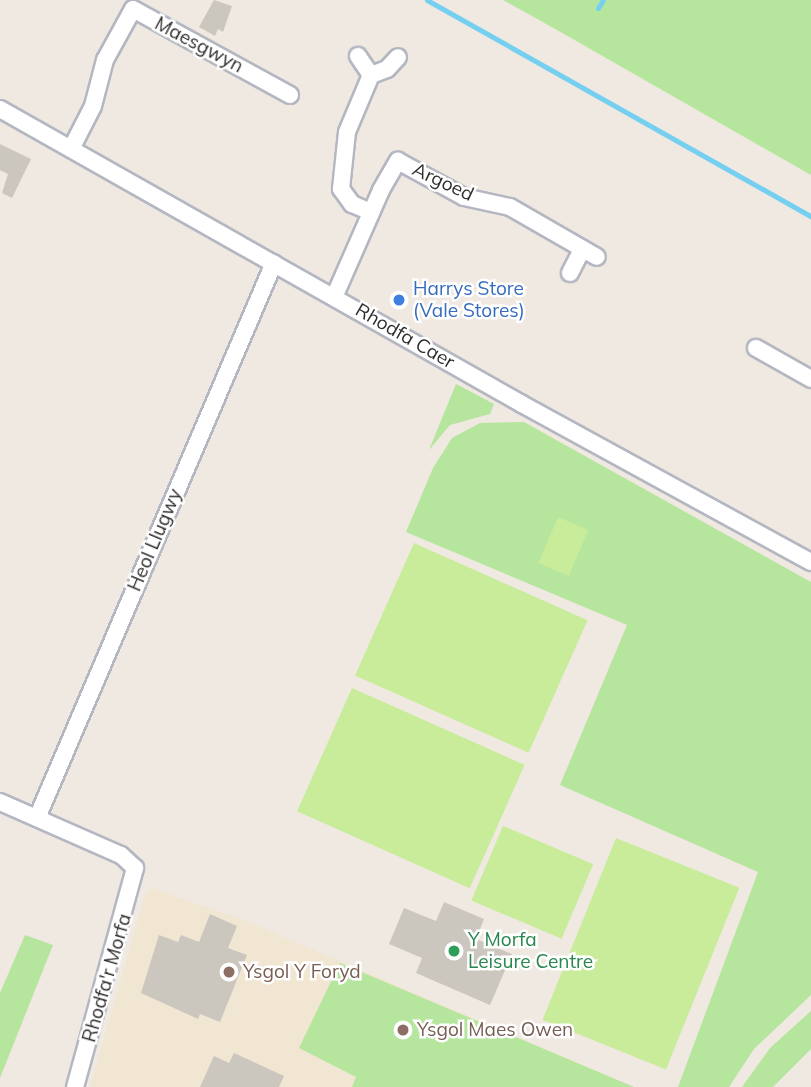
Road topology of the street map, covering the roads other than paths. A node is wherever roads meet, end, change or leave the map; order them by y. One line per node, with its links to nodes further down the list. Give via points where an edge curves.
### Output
1 (358, 56): 3 (street)
2 (398, 57): 3 (street, via 387,69)
3 (372, 75): 7 (street, via 347,132 341,179 344,197)
4 (290, 96): 6 (street, Maesgwyn, via 133,9 105,60 93,106)
5 (0, 109): 6 (street, Rhodfa Caer)
6 (71, 149): 10 (street, Rhodfa Caer)
7 (371, 212): 8 (street, Argoed, via 398,161 464,197 510,207); 12 (street, Argoed)
8 (582, 249): 9 (street, Argoed); 11 (street)
9 (597, 257)
10 (274, 263): 12 (street, Rhodfa Caer); 17 (street, Heol Llugwy)
11 (570, 273)
12 (335, 295): 15 (street, Rhodfa Caer, via 522,404)
13 (756, 348): 14 (street)
14 (811, 379)
15 (811, 562)
16 (0, 802): 17 (street)
17 (37, 818): 18 (street, Rhodfa'r Morfa, via 121,855 135,868)
18 (75, 1087)

